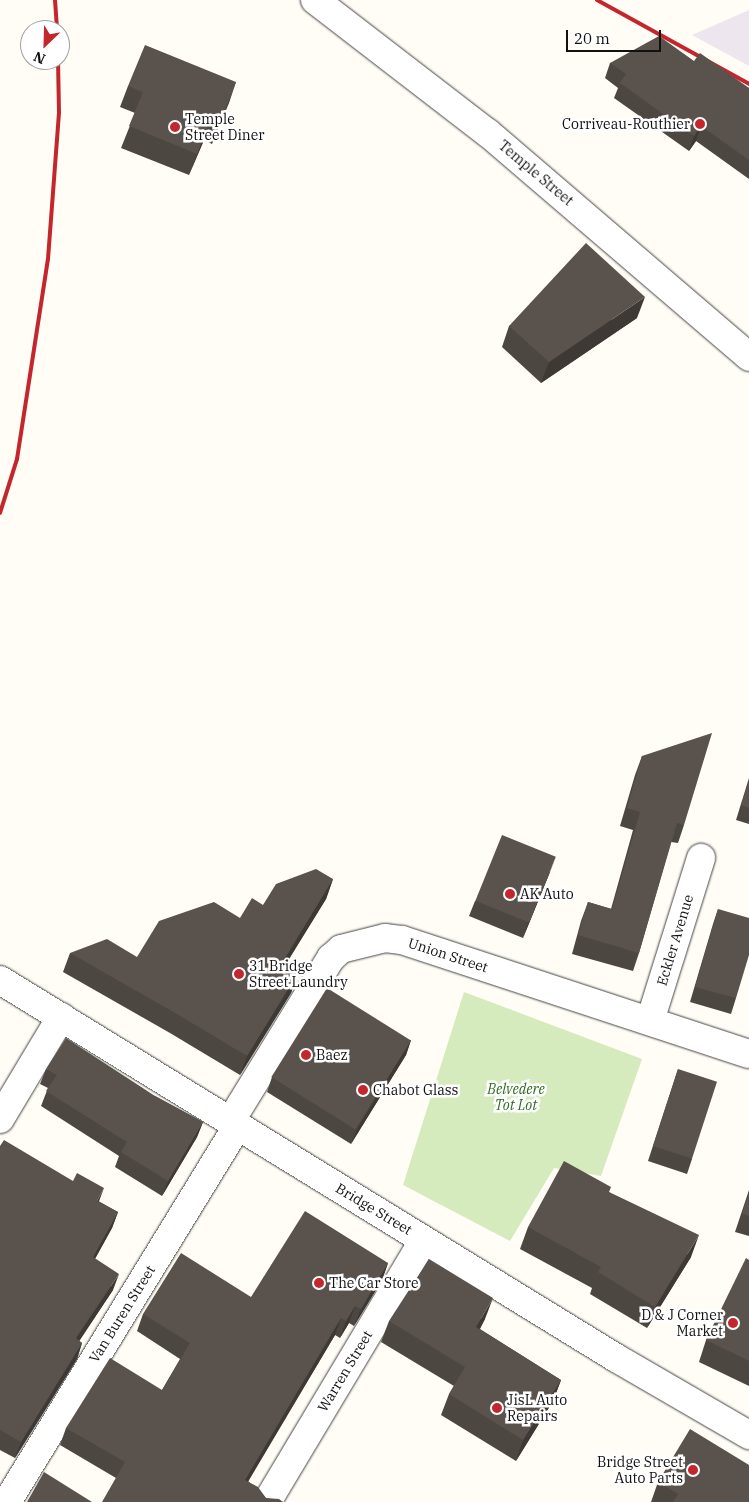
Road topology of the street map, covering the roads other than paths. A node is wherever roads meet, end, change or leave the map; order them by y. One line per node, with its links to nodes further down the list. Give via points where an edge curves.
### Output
1 (315, 0): 2 (street, Temple Street, via 488,133)
2 (749, 357)
3 (701, 858): 6 (street, Eckler Avenue)
4 (0, 980): 5 (street, Bridge Street)
5 (61, 1017): 8 (street); 9 (street, Bridge Street)
6 (650, 1021): 7 (street, Union Street); 9 (street, Union Street, via 402,940 384,938 356,944 341,949 331,958)
7 (749, 1054)
8 (0, 1119)
9 (233, 1124): 10 (street, Bridge Street); 12 (street, Van Buren Street)
10 (424, 1240): 11 (street, Bridge Street); 13 (street, Warren Street)
11 (749, 1435)
12 (7, 1502)
13 (267, 1502)

